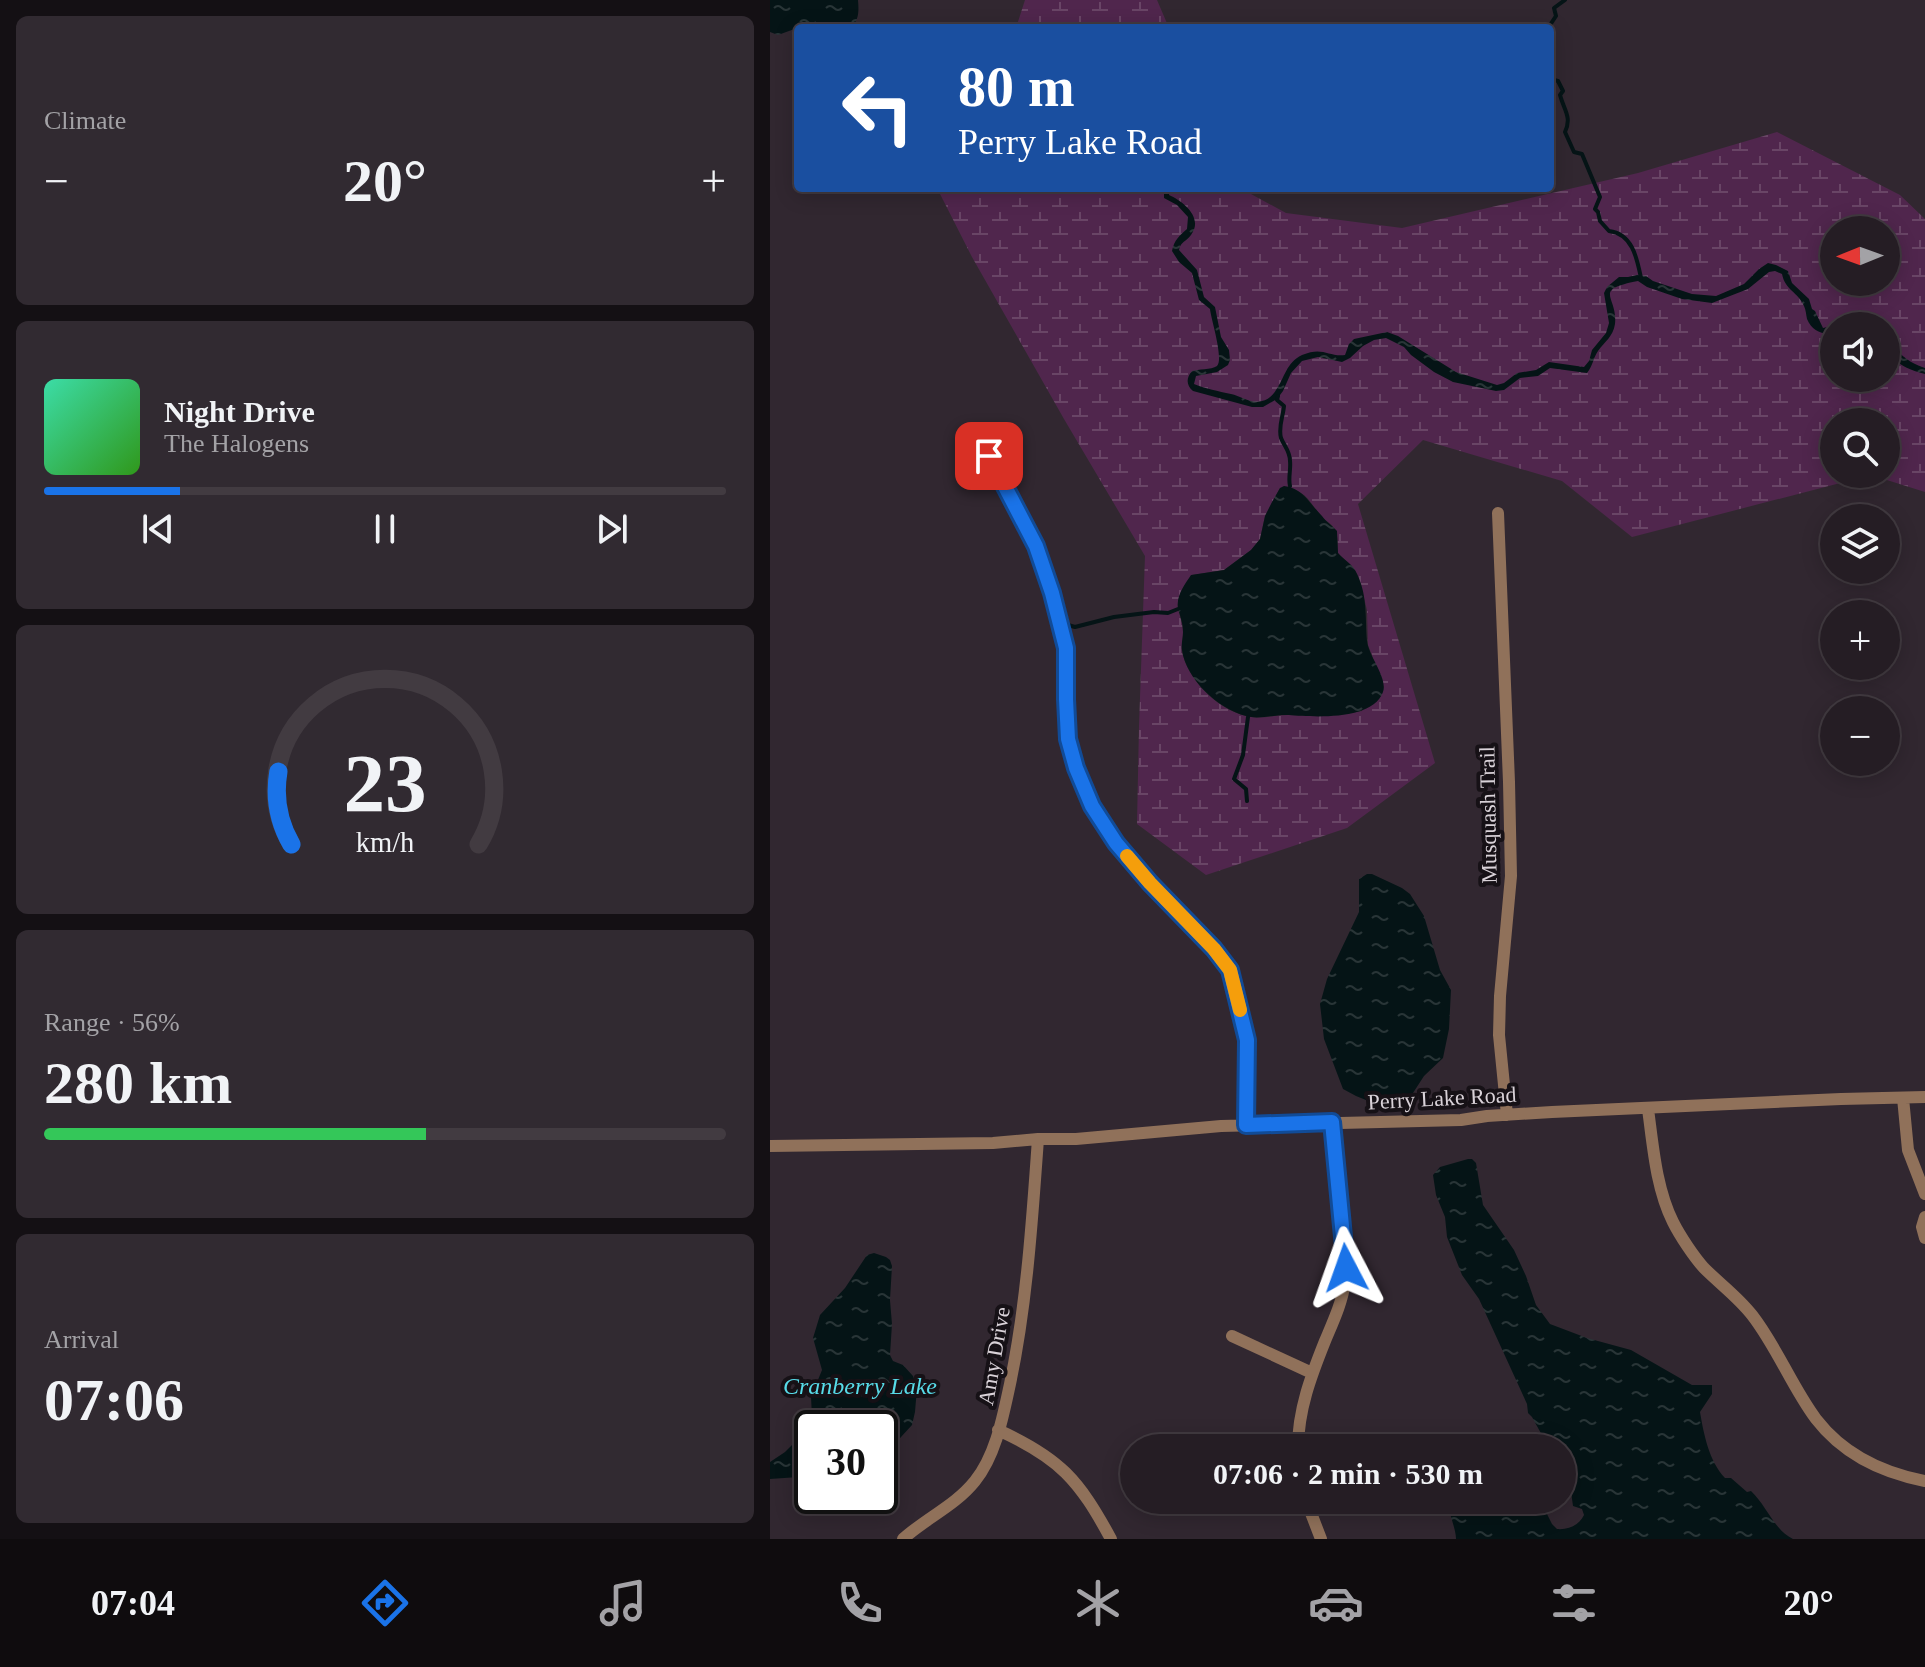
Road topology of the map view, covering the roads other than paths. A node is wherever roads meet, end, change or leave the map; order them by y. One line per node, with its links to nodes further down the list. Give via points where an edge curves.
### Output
1 (989, 456): 8 (street, via 1036,546 1052,593 1066,648 1068,739 1092,806 1116,843 1230,970 1247,1040)
2 (1498, 513): 6 (street, Musquash Trail, via 1511,876 1499,1035)
3 (1925, 1097): 4 (street, Perry Lake Road)
4 (1903, 1098): 5 (street, Perry Lake Road); 11 (street, via 1908,1150)
5 (1648, 1109): 6 (street, Perry Lake Road); 18 (street, via 1658,1175 1673,1222 1702,1265 1763,1329 1816,1419 1861,1460)
6 (1507, 1115): 7 (street, Perry Lake Road)
7 (1332, 1122): 8 (street, Perry Lake Road); 15 (street, via 1345,1285)
8 (1246, 1125): 9 (street, Perry Lake Road)
9 (1038, 1139): 10 (street, Perry Lake Road); 16 (street, Amy Drive, via 1024,1302)
10 (770, 1146)
11 (1925, 1194)
12 (1925, 1217): 13 (street)
13 (1925, 1238)
14 (1232, 1336): 15 (street)
15 (1312, 1373): 17 (street)
16 (998, 1430): 20 (street, Amy Drive, via 975,1481); 21 (street, via 1039,1450 1068,1474)
17 (1299, 1434)
18 (1925, 1481)
19 (1311, 1514): 22 (street)
20 (903, 1539)
21 (1111, 1539)
22 (1321, 1539)

